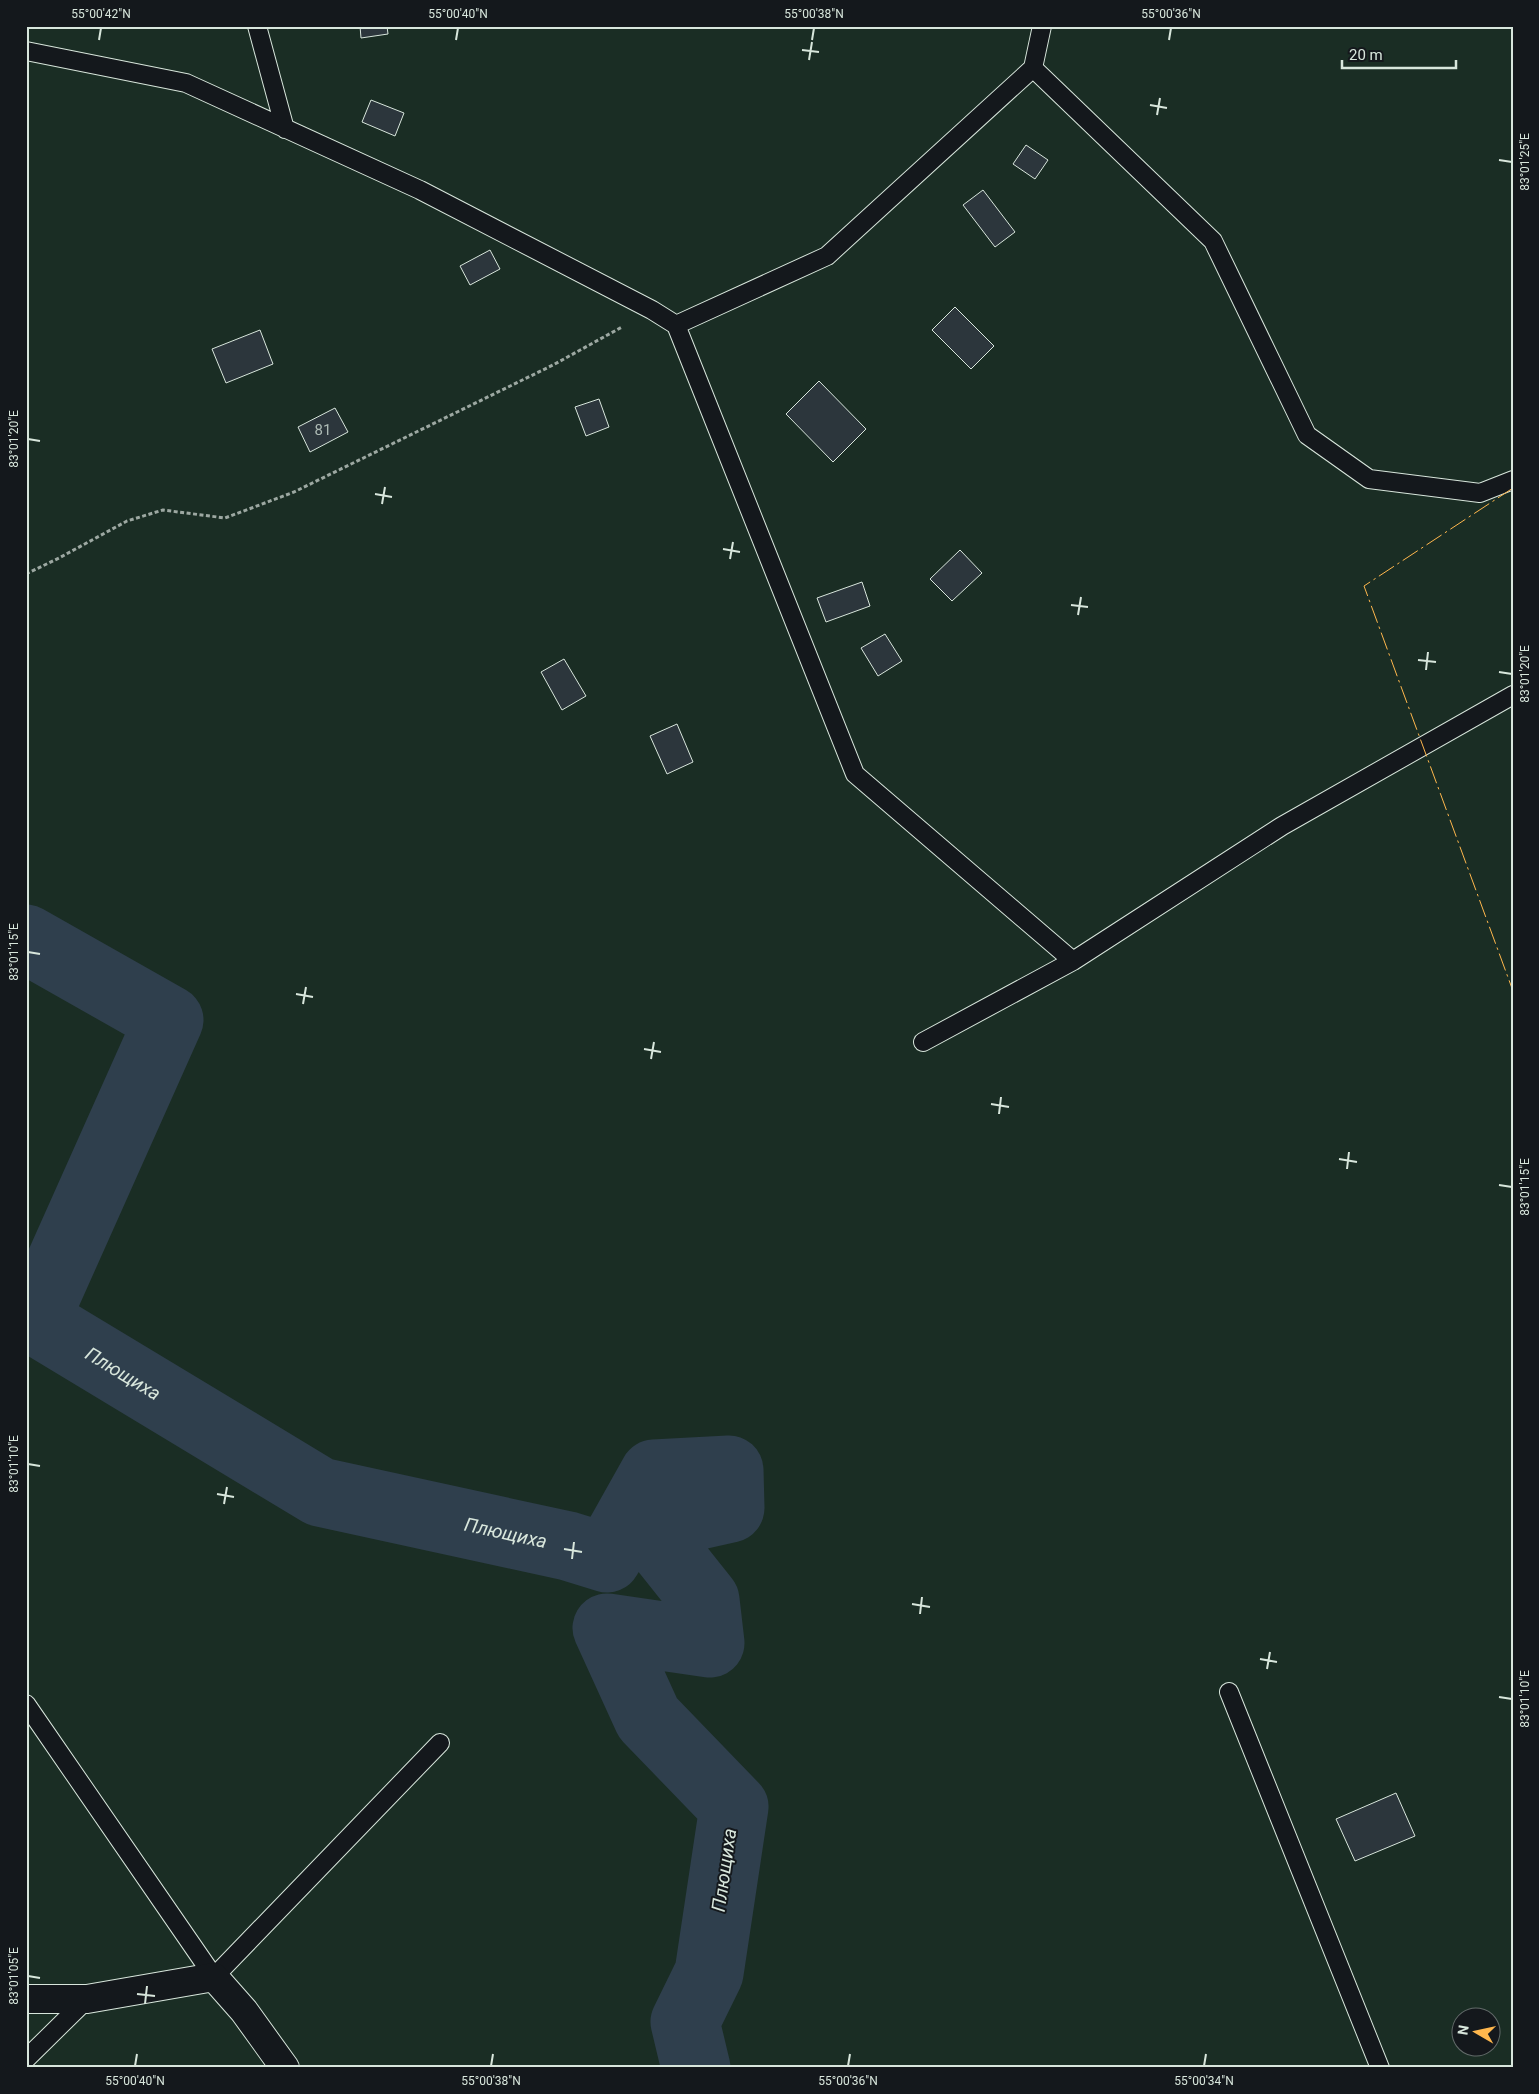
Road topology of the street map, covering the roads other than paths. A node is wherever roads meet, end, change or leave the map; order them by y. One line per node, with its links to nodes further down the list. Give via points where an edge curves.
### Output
1 (257, 26): 5 (lane)
2 (1042, 26): 4 (lane)
3 (26, 51): 5 (lane, via 186,83)
4 (1033, 68): 6 (lane, via 827,256); 7 (lane, via 1213,241 1307,435 1369,479 1480,493)
5 (285, 129): 6 (lane, via 420,190)
6 (676, 325): 9 (lane, via 855,774)
7 (1513, 480)
8 (1513, 695): 9 (lane, via 1282,826)
9 (1073, 961): 10 (lane)
10 (924, 1042)
11 (1230, 1692): 19 (lane)
12 (26, 1704): 14 (lane)
13 (440, 1743): 14 (lane)
14 (214, 1977): 16 (street); 18 (street, via 244,2011)
15 (26, 1999): 16 (street)
16 (86, 1999): 17 (lane)
17 (26, 2059)
18 (285, 2068)
19 (1380, 2068)

